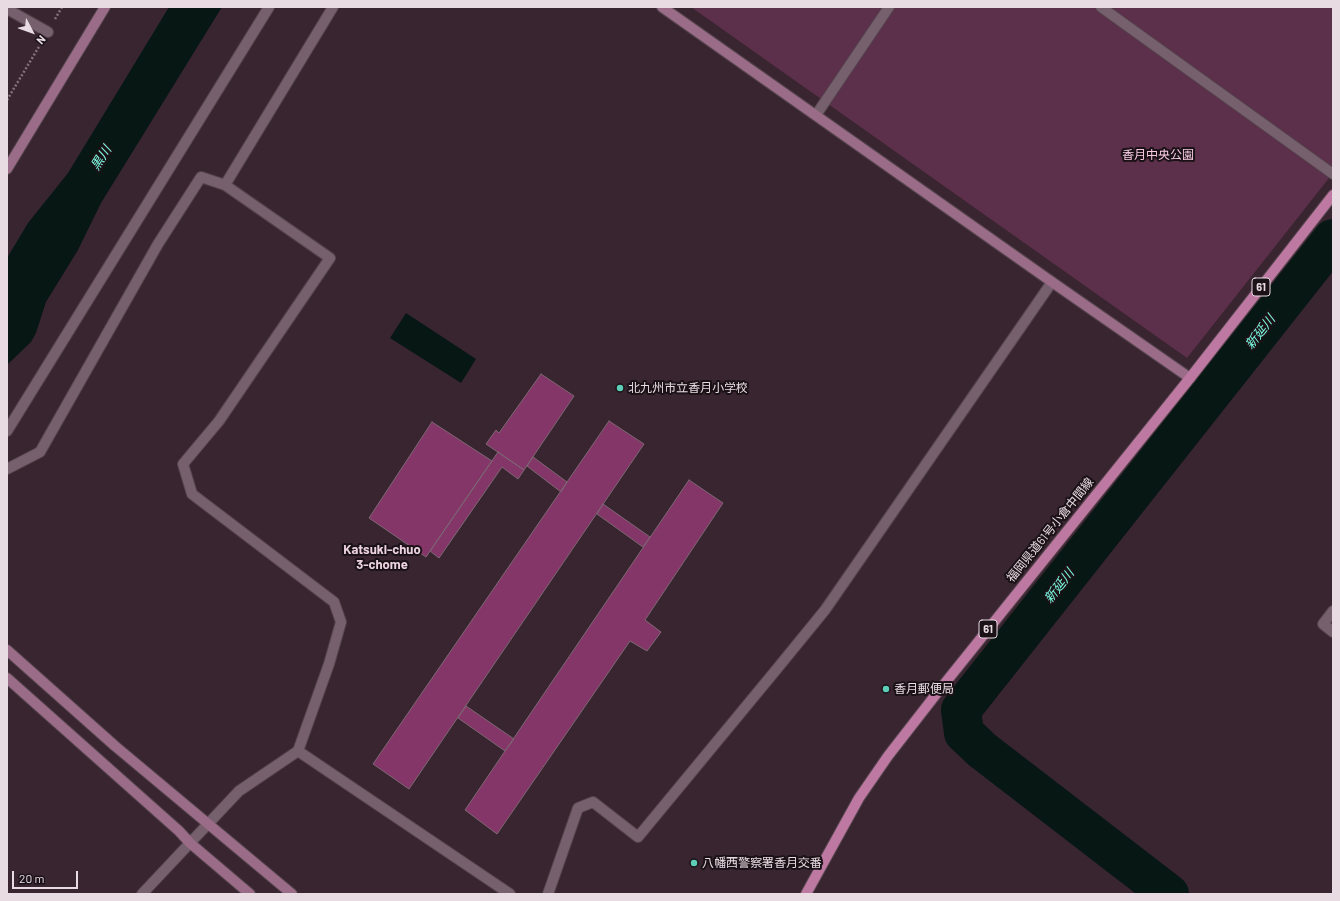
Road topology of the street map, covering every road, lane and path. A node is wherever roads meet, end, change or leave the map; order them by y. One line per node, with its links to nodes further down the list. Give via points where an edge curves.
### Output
1 (62, 7): 9 (path)
2 (105, 7): 12 (street)
3 (269, 7): 18 (street)
4 (333, 7): 14 (street)
5 (662, 7): 11 (street)
6 (889, 7): 11 (street)
7 (1101, 7): 13 (street)
8 (7, 9): 9 (street)
9 (48, 32): 10 (path)
10 (7, 100)
11 (816, 115): 16 (street)
12 (7, 169)
13 (1333, 174)
14 (225, 185): 19 (street, via 201,176 158,244 40,452); 24 (street, via 330,258 219,421 183,464 192,494 334,602 341,622)
15 (1333, 195): 17 (main road, 福岡県道61号小倉中間線 / 61)
16 (1052, 282): 17 (street); 31 (street, via 825,610 771,676 638,837 593,802 578,808)
17 (1190, 378): 32 (main road, 福岡県道61号小倉中間線 / 61, via 888,756 859,798)
18 (7, 431)
19 (7, 469)
20 (1333, 610): 21 (street, via 1323,624)
21 (1333, 632)
22 (7, 650): 25 (street, via 115,746)
23 (7, 678): 26 (street)
24 (298, 751): 25 (street, via 239,791); 30 (street)
25 (209, 824): 26 (street); 29 (street)
26 (190, 843): 27 (street); 28 (street)
27 (142, 894)
28 (250, 894)
29 (292, 894)
30 (510, 894)
31 (548, 894)
32 (806, 894)

